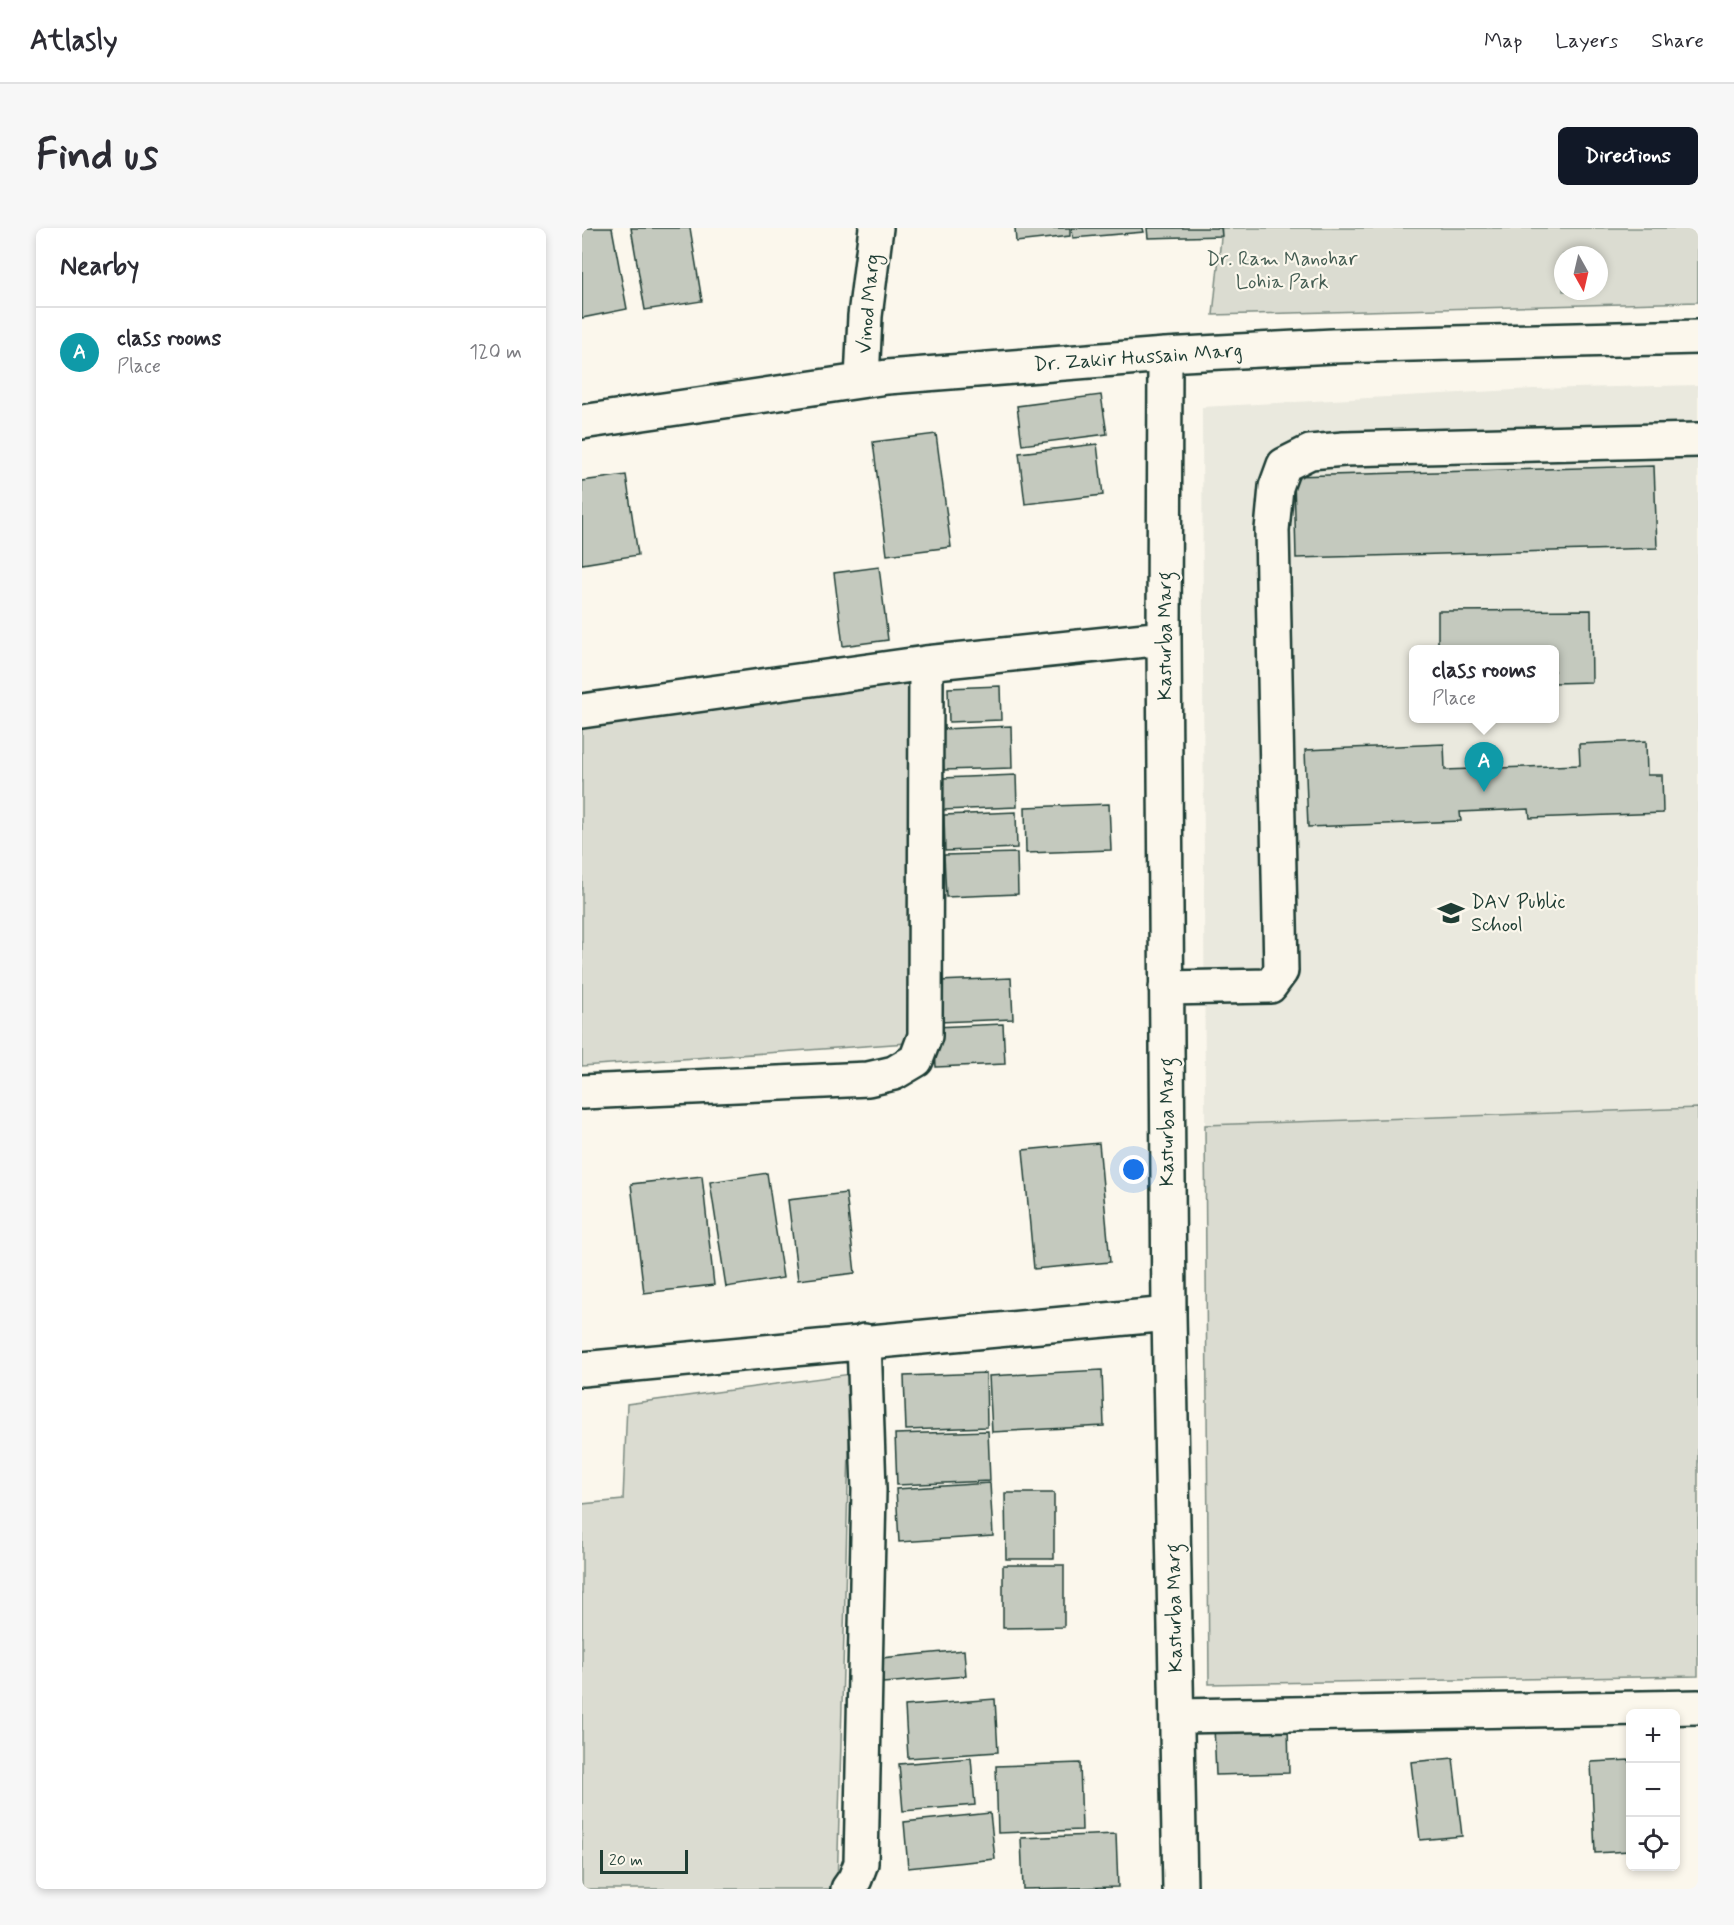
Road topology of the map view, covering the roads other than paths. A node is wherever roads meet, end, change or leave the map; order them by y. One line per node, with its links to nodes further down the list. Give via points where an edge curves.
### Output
1 (876, 228): 4 (street, Vinod Marg)
2 (1698, 337): 3 (street, Dr. Zakir Hussain Marg, via 1333,346)
3 (1165, 355): 4 (street, Dr. Zakir Hussain Marg); 7 (street, Kasturba Marg)
4 (862, 380): 5 (street, Dr. Zakir Hussain Marg)
5 (582, 422)
6 (1698, 440): 10 (street, via 1344,449 1310,452 1284,465 1276,487 1272,530 1281,971 1270,986)
7 (1164, 638): 8 (street); 10 (street, Kasturba Marg)
8 (926, 663): 9 (street); 11 (street, via 925,1036 916,1060 894,1073 868,1079)
9 (582, 711)
10 (1166, 988): 12 (street, Kasturba Marg)
11 (582, 1092)
12 (1169, 1314): 13 (street); 16 (street, Kasturba Marg)
13 (864, 1341): 14 (street); 17 (street, via 870,1490 861,1863)
14 (582, 1370)
15 (1698, 1707): 16 (street)
16 (1178, 1716): 18 (street, Kasturba Marg)
17 (848, 1889)
18 (1180, 1889)

